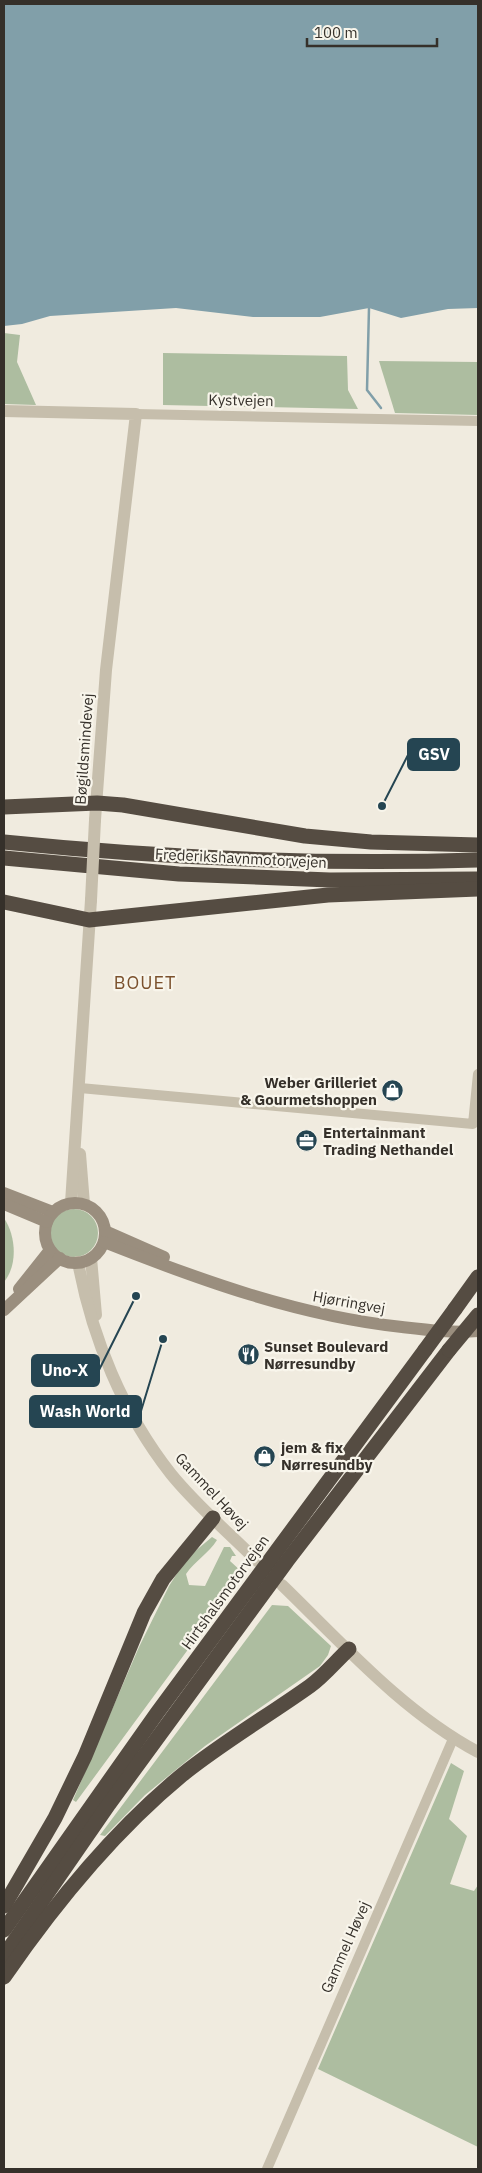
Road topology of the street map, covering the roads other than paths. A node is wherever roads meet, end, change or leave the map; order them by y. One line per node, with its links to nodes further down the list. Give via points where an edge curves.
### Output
1 (4, 411): 2 (street, Kystvejen)
2 (136, 414): 3 (street, Kystvejen); 4 (street, Bøgildsmindevej, via 106,670)
3 (478, 421)
4 (97, 803): 5 (highway); 7 (highway, via 305,836 371,842); 13 (street, Bøgildsmindevej, bridge)
5 (4, 807)
6 (4, 842): 9 (highway, Frederikshavnmotorvejen, via 189,857 350,862)
7 (478, 845)
8 (4, 858): 10 (highway, Frederikshavnmotorvejen, via 179,874 330,880)
9 (478, 860)
10 (478, 879)
11 (478, 889): 13 (highway, via 328,895)
12 (4, 902): 13 (highway)
13 (89, 920): 15 (street, Bøgildsmindevej)
14 (478, 1074): 15 (street, via 473,1124)
15 (80, 1088): 16 (street, Bøgildsmindevej)
16 (77, 1130): 18 (street, Bøgildsmindevej); 20 (street, Bøgildsmindevej)
17 (4, 1193): 21 (main road)
18 (71, 1203): 20 (main road); 21 (main road)
19 (4, 1204): 21 (main road)
20 (84, 1204): 22 (main road, via 99,1214)
21 (50, 1217): 23 (main road, via 45,1237)
22 (104, 1236): 24 (main road); 30 (main road, Hjørringvej, via 218,1284 274,1303 324,1315 409,1328)
23 (55, 1254): 25 (main road); 27 (main road)
24 (91, 1258): 25 (main road); 29 (street, Gammel Høvej)
25 (78, 1262): 29 (street, Gammel Høvej)
26 (478, 1277): 38 (highway, Hirtshalsmotorvejen, bridge, via 157,1713)
27 (4, 1310)
28 (478, 1315): 39 (highway, bridge, via 287,1561 115,1796)
29 (97, 1332): 31 (street, Gammel Høvej, via 142,1433 171,1474)
30 (478, 1332)
31 (213, 1518): 32 (street, Gammel Høvej); 37 (highway, via 163,1579 144,1613 85,1756 55,1818)
32 (257, 1561)
33 (282, 1585): 34 (street)
34 (349, 1649): 35 (street, via 424,1718); 40 (highway, via 311,1685 226,1741 182,1776 124,1828 68,1892)
35 (454, 1739): 36 (street); 41 (street, Gammel Høvej)
36 (478, 1752)
37 (4, 1906)
38 (4, 1930)
39 (4, 1956)
40 (4, 1977)
41 (267, 2169)

